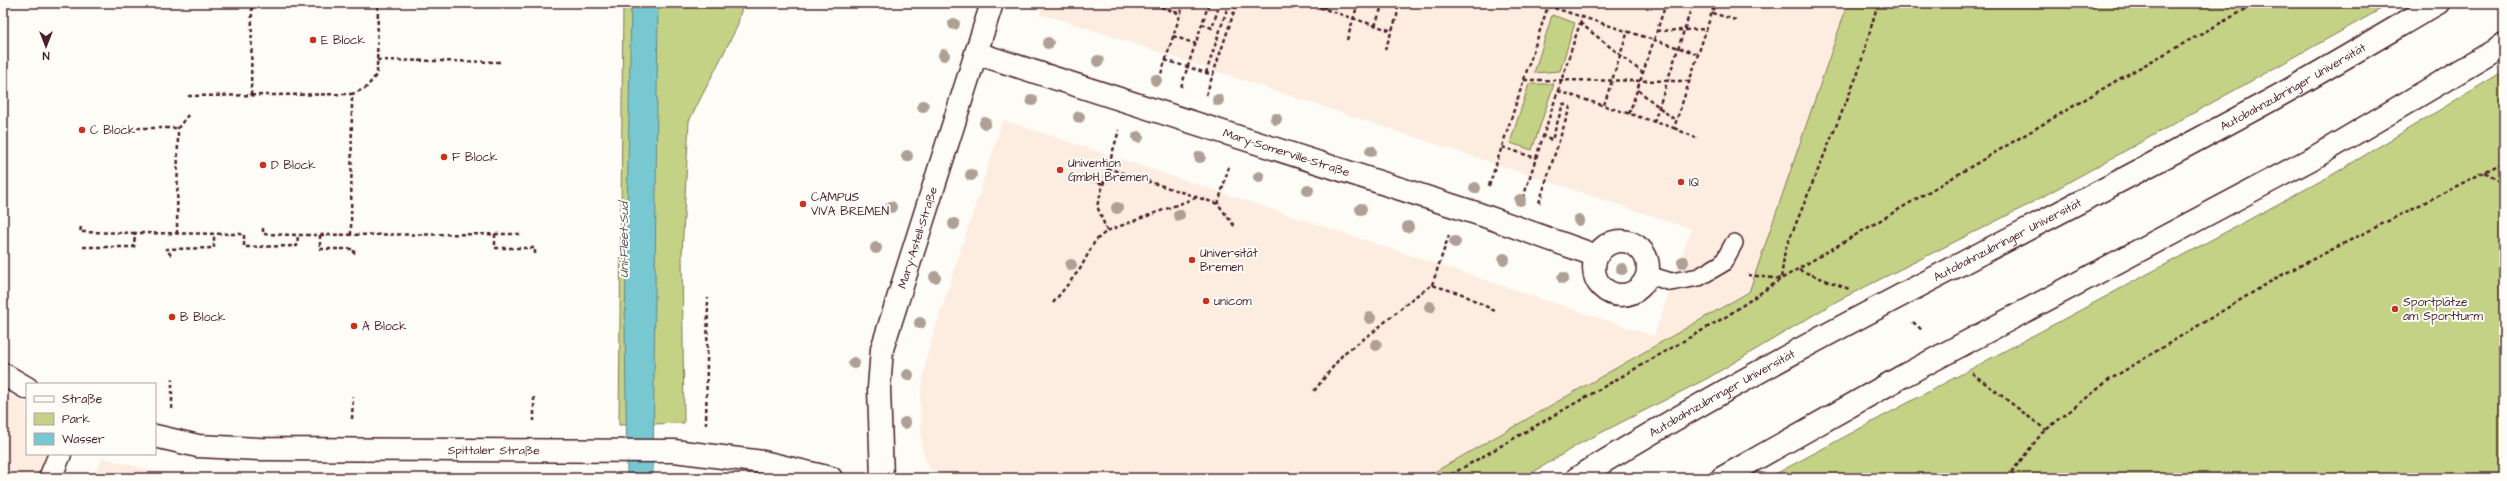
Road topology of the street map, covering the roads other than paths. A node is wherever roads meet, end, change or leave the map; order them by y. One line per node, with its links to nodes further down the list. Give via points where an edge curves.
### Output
1 (992, 3): 4 (street, Mary-Astell-Straße)
2 (2438, 3): 15 (street, Autobahnzubringer Universität, via 2279,95 1878,308 1626,448)
3 (2504, 45): 16 (street, via 2315,157 1910,372)
4 (976, 53): 6 (street, Mary-Somerville-Straße); 14 (street, Mary-Astell-Straße, via 882,349)
5 (1734, 243): 7 (lane, via 1723,263 1700,277 1671,282)
6 (1596, 256): 7 (street, via 1604,246 1614,241 1626,241 1644,252 1649,263); 7 (street, via 1595,276 1599,285 1607,292 1627,295 1637,291)
7 (1648, 275)
8 (3, 374): 9 (street)
9 (26, 387)
10 (156, 436): 13 (street, Spittaler Straße, via 198,446 251,448 674,451 764,462)
11 (60, 455): 12 (street)
12 (50, 478)
13 (831, 478)
14 (882, 478)
15 (1577, 478)
16 (1722, 478)

